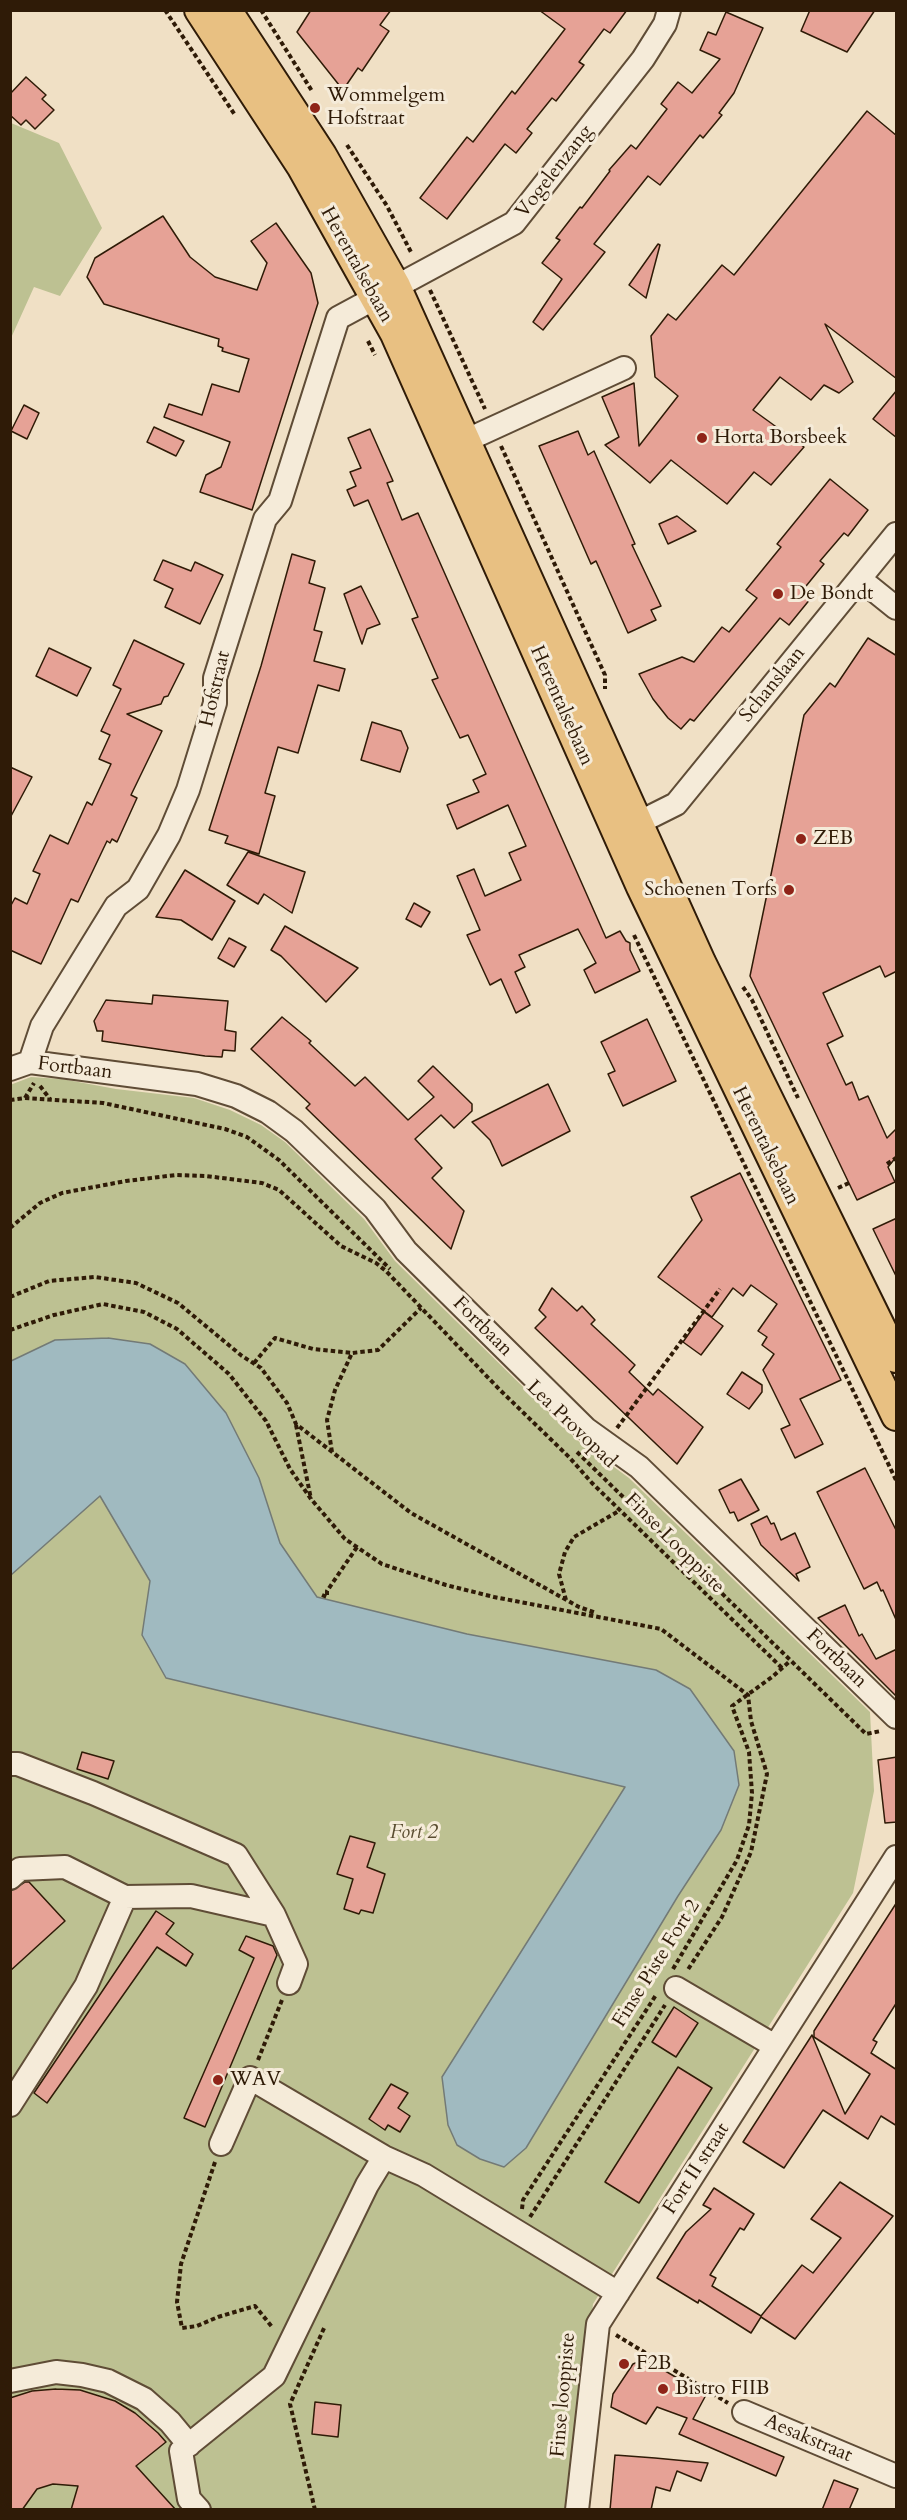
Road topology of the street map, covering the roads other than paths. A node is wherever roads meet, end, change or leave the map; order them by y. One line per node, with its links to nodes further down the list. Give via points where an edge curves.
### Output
1 (199, 10): 4 (main road, Herentalsebaan)
2 (227, 10): 4 (main road, Herentalsebaan, via 321,155)
3 (669, 10): 4 (street, Vogelenzang, via 665,24 643,59 514,223)
4 (385, 291): 6 (main road, Herentalsebaan); 10 (main road, Herentalsebaan, via 395,334); 11 (street, Hofstraat, via 338,318 280,501 265,519 214,678 215,703 188,790 169,835 138,889 116,906 42,1026)
5 (624, 368): 6 (street)
6 (467, 440): 10 (main road, Herentalsebaan)
7 (897, 534): 8 (street, Schanslaan)
8 (860, 579): 9 (street); 10 (street, Schanslaan, via 676,804)
9 (897, 608)
10 (628, 828): 12 (main road, Herentalsebaan, via 701,962); 13 (main road, Herentalsebaan, via 651,908)
11 (25, 1071): 14 (street, Fortbaan, via 197,1084 236,1096 294,1131 375,1209 406,1251 586,1429 639,1467)
12 (897, 1358)
13 (897, 1416)
14 (891, 1724)
15 (10, 1764): 19 (street, via 93,1793 236,1855)
16 (897, 1857): 22 (street, Fort II straat)
17 (10, 1878): 18 (street, via 20,1869 65,1867)
18 (125, 1897): 19 (street, via 191,1896); 23 (street, via 86,1986)
19 (274, 1915): 20 (street, via 296,1964)
20 (289, 1983)
21 (669, 1983): 22 (street)
22 (775, 2046): 26 (street, Fort II straat)
23 (10, 2105)
24 (221, 2144): 25 (street, via 250,2078)
25 (384, 2157): 26 (street, via 518,2227); 29 (street, via 274,2376)
26 (618, 2293): 32 (street, Fort II straat, via 598,2324)
27 (10, 2380): 29 (street, via 56,2372 108,2381 144,2399)
28 (744, 2412): 30 (street, Aesakstraat)
29 (189, 2445): 31 (street, via 181,2451 184,2473 189,2499)
30 (897, 2476)
31 (199, 2510)
32 (577, 2510)

